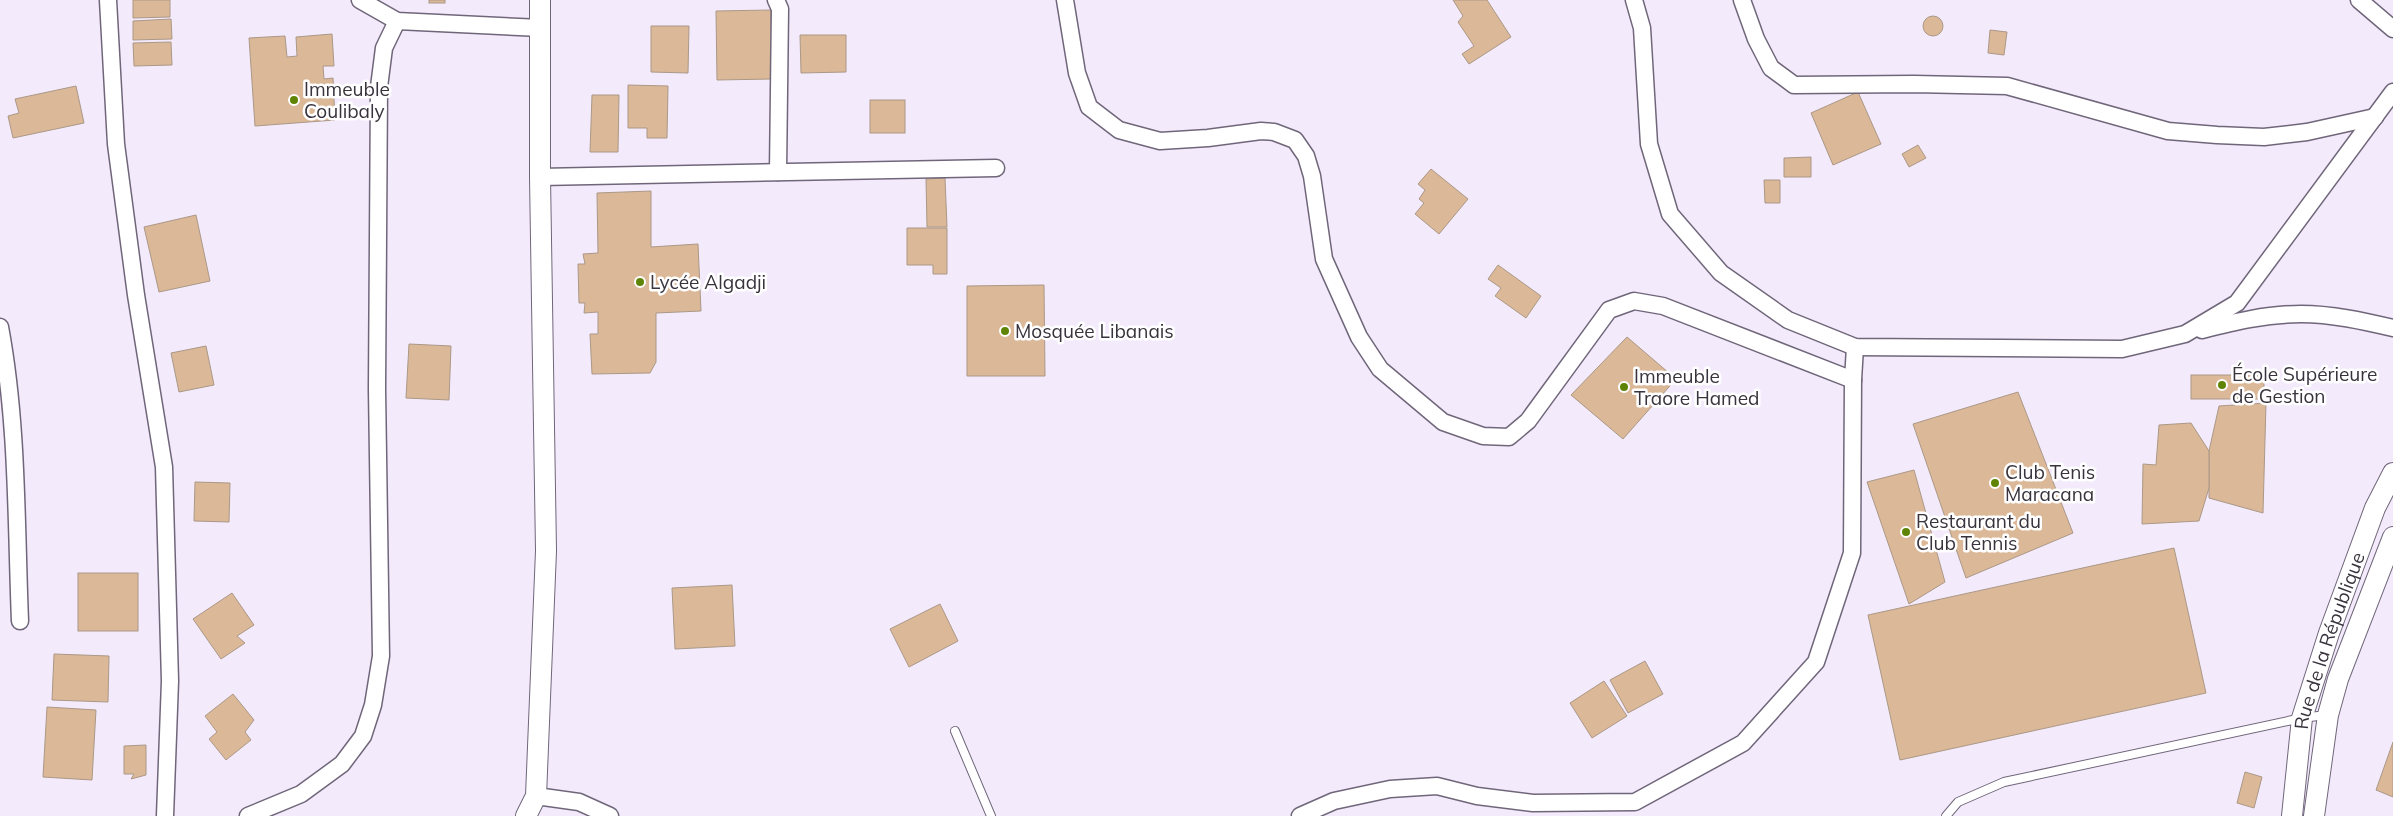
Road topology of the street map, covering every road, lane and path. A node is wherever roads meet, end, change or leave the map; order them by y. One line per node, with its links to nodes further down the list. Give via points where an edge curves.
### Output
1 (108, 0): 29 (street, via 116,144 164,467 170,681)
2 (360, 0): 9 (street)
3 (540, 0): 10 (street)
4 (776, 0): 15 (street, via 780,9)
5 (1065, 0): 21 (street, via 1077,73 1089,106 1119,130 1160,141 1261,131 1294,140 1306,156 1312,176 1324,259 1359,337 1380,369 1443,422 1483,436 1508,437 1528,421 1608,310 1634,301 1662,306)
6 (1634, 0): 20 (street, via 1642,28 1649,144 1670,214 1721,273 1788,320)
7 (1742, 0): 13 (street, via 1771,68 1794,85 2007,86 2168,131 2217,135 2264,137 2307,132)
8 (2359, 0): 11 (street)
9 (397, 21): 10 (street); 30 (street, via 384,48 379,87 377,389 381,656 373,705 363,736 342,764 301,794)
10 (540, 28): 16 (street)
11 (2393, 30)
12 (2393, 92): 13 (street)
13 (2374, 117): 19 (street, via 2237,303)
14 (996, 168): 15 (street)
15 (778, 172): 16 (street)
16 (540, 177): 28 (street, via 546,551)
17 (0, 327): 24 (street, via 8,368 14,453)
18 (2393, 328): 19 (street, via 2351,318 2301,314 2254,318)
19 (2185, 334): 20 (street, via 2122,349)
20 (1855, 347): 21 (street)
21 (1853, 380): 34 (street, via 1852,553 1816,662 1743,743 1635,802 1533,803 1477,796 1437,786 1390,789 1334,801)
22 (2393, 473): 26 (street, Rue de la République, via 2375,508)
23 (2393, 537): 25 (street, Rue de la République, via 2338,679)
24 (20, 621)
25 (2328, 715): 26 (lane); 37 (street, Rue de la République)
26 (2302, 718): 35 (lane, via 2004,782 1958,802); 36 (street, Rue de la République)
27 (955, 731): 33 (lane)
28 (536, 796): 31 (street); 32 (street, via 579,802)
29 (165, 816)
30 (248, 816)
31 (526, 816)
32 (610, 816)
33 (991, 816)
34 (1300, 816)
35 (1946, 816)
36 (2292, 816)
37 (2314, 816)

